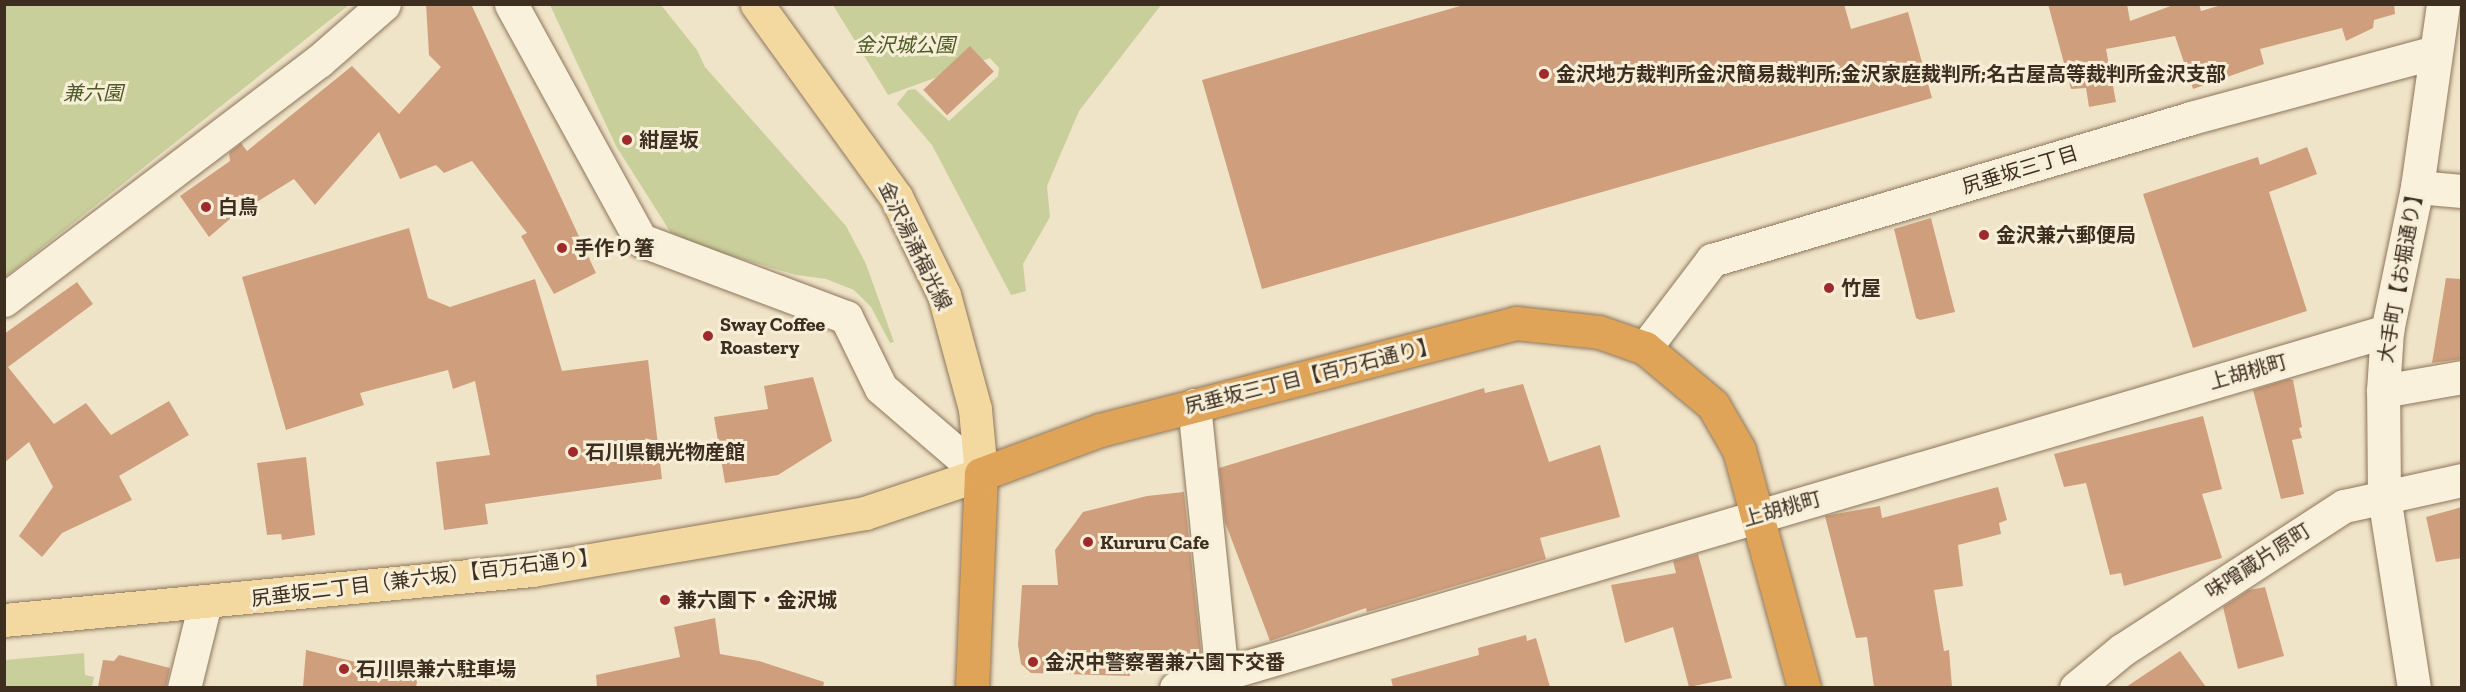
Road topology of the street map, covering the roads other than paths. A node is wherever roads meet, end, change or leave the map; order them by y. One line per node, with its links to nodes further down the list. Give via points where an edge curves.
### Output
1 (384, 4): 8 (street, via 319,61)
2 (511, 4): 14 (street, via 641,240 846,317 881,387)
3 (757, 4): 14 (main road, 金沢湯涌福光線, via 896,197 944,295 975,409)
4 (2443, 4): 5 (street, 大手町【お堀通り】)
5 (2435, 52): 6 (street, 大手町【お堀通り】); 10 (street, 尻垂坂三丁目, via 2191,118 1712,260)
6 (2417, 187): 7 (street); 9 (street, 大手町【お堀通り】)
7 (2462, 191)
8 (4, 300)
9 (2387, 331): 12 (street, 大手町【お堀通り】); 17 (street, 上胡桃町)
10 (1645, 348): 13 (highway, 尻垂坂三丁目【百万石通り】, via 1599,332 1516,323); 17 (highway, via 1713,405 1738,450)
11 (2462, 377): 12 (street)
12 (2383, 391): 16 (street, 大手町【お堀通り】)
13 (1194, 405): 14 (highway, 尻垂坂三丁目【百万石通り】, via 1100,430); 20 (street)
14 (981, 474): 18 (main road, 尻垂坂二丁目（兼六坂）【百万石通り】, via 865,513 532,570); 22 (highway)
15 (2462, 480): 16 (street, 味噌蔵片原町)
16 (2384, 496): 24 (street, 味噌蔵片原町, via 2344,506 2122,650); 25 (street, 大手町【お堀通り】)
17 (1755, 517): 20 (street, 上胡桃町); 23 (highway)
18 (205, 603): 19 (main road, 尻垂坂二丁目（兼六坂）【百万石通り】); 21 (street)
19 (4, 620)
20 (1200, 682)
21 (184, 687)
22 (972, 687)
23 (1804, 687)
24 (2076, 687)
25 (2414, 687)

